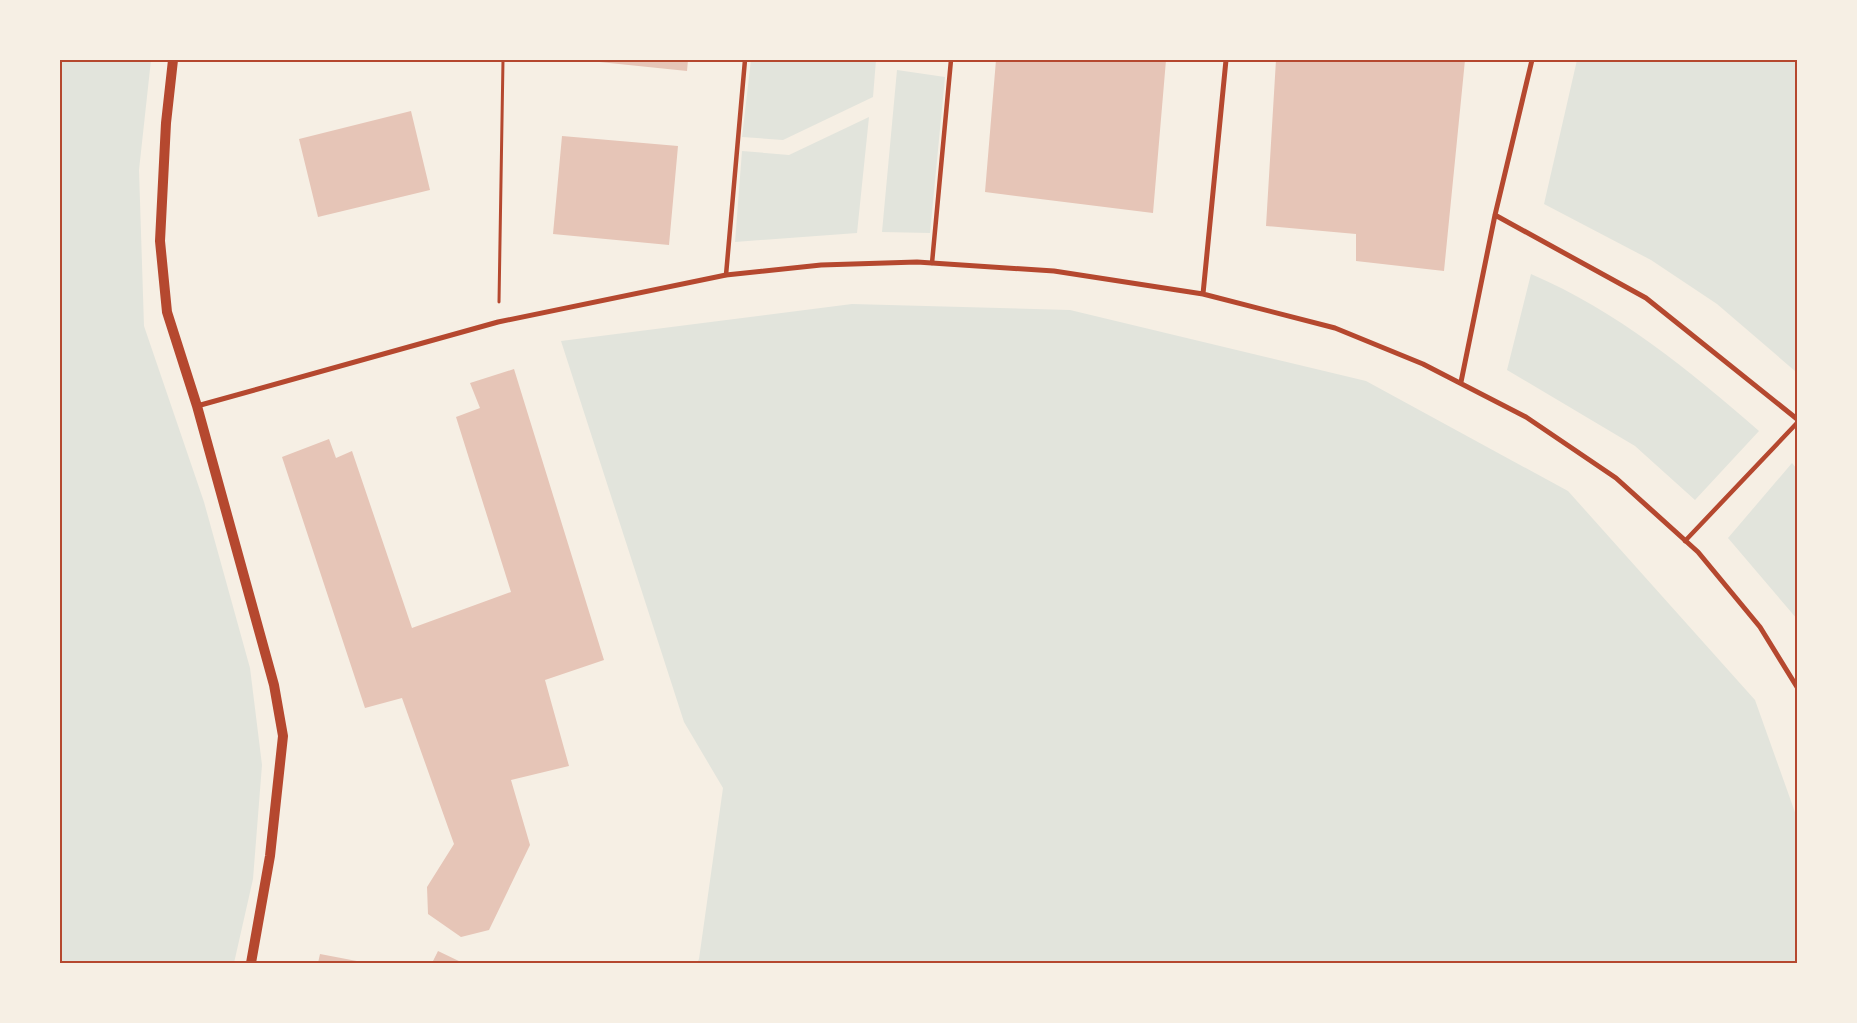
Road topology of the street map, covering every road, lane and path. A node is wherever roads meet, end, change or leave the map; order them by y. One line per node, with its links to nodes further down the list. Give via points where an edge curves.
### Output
1 (173, 60): 13 (main road, via 160,241 167,312)
2 (503, 60): 11 (path)
3 (745, 60): 9 (street)
4 (952, 60): 8 (street, via 948,66)
5 (1226, 60): 10 (street)
6 (1532, 60): 7 (street)
7 (1495, 215): 12 (street); 14 (street, via 1646,298)
8 (932, 263): 9 (street, via 821,265); 10 (street, via 1054,271)
9 (726, 275): 11 (street)
10 (1203, 294): 12 (street, via 1335,328)
11 (498, 322): 13 (street)
12 (1461, 382): 16 (street, via 1526,417 1616,478)
13 (197, 406): 18 (main road, via 274,685 283,736 270,856)
14 (1797, 419)
15 (1797, 423): 16 (street)
16 (1685, 541): 17 (street, via 1698,552 1760,627)
17 (1797, 687)
18 (251, 963)

